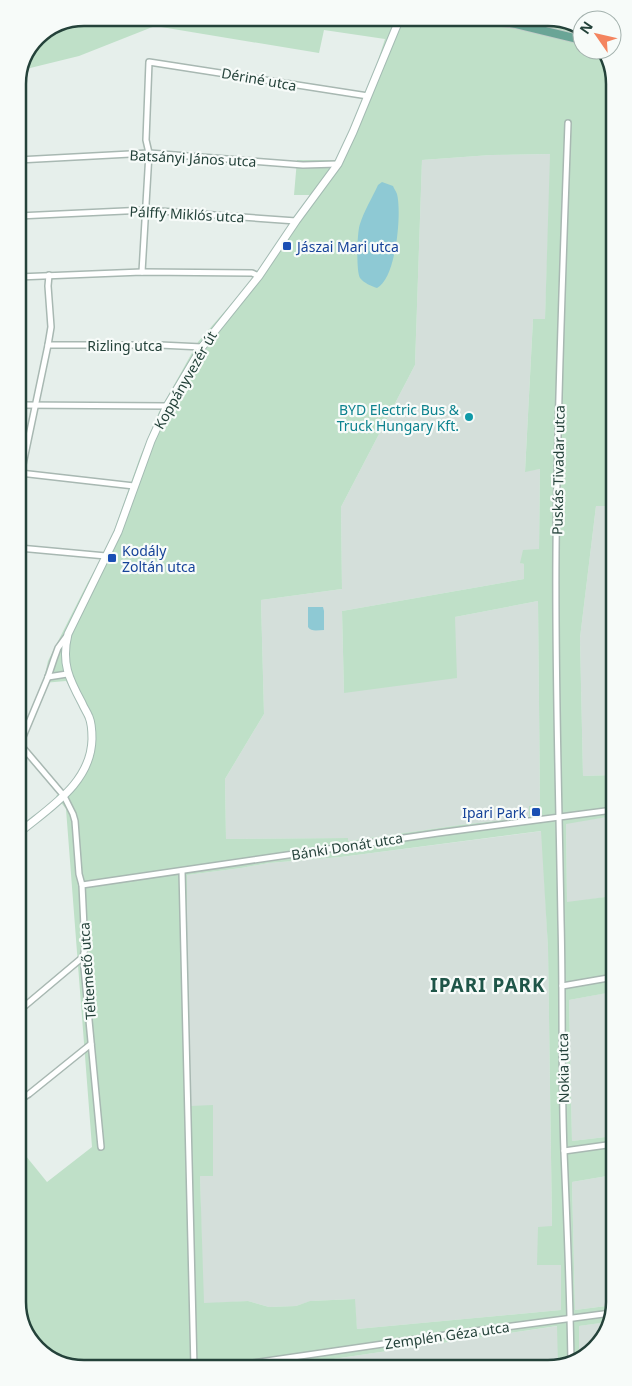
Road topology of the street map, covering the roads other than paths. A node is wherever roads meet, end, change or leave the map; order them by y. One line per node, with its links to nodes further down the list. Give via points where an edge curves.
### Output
1 (397, 26): 4 (street, Koppányvezér út)
2 (524, 26): 3 (main road)
3 (572, 38)
4 (368, 96): 6 (street, Dériné utca, via 149,62 146,140); 8 (street, Koppányvezér út)
5 (568, 123): 33 (street, Puskás Tivadar utca, via 556,556)
6 (149, 153): 7 (street, Batsányi János utca); 8 (street, Batsányi János utca, via 303,165); 9 (street)
7 (26, 160)
8 (338, 164): 11 (street, Koppányvezér út)
9 (146, 210): 10 (street, Pálffy Miklós utca); 11 (street, Pálffy Miklós utca); 12 (street)
10 (26, 216)
11 (296, 221): 15 (street, Koppányvezér út)
12 (142, 272): 13 (street); 15 (street, via 252,273)
13 (49, 275): 14 (street); 16 (street, via 51,327)
14 (26, 276)
15 (259, 276): 17 (street, Koppányvezér út)
16 (48, 345): 17 (street, Rizling utca); 18 (street)
17 (202, 346): 20 (street, Koppányvezér út)
18 (36, 404): 19 (street); 20 (street); 21 (street)
19 (26, 405)
20 (167, 406): 23 (street, Koppányvezér út)
21 (26, 447)
22 (26, 474): 23 (street)
23 (134, 486): 25 (street, Koppányvezér út)
24 (26, 549): 25 (street)
25 (106, 556): 26 (street, Koppányvezér út)
26 (68, 634): 27 (street, Koppányvezér út, via 65,654); 28 (street, via 58,648)
27 (68, 674): 28 (street); 31 (street, Koppányvezér út, via 93,731 85,768)
28 (48, 677): 29 (street)
29 (26, 729)
30 (26, 750): 31 (street, Téltemető utca)
31 (64, 796): 34 (street, Koppányvezér út); 36 (street, Téltemető utca, via 75,821)
32 (606, 811): 33 (street, Bánki Donát utca)
33 (560, 817): 35 (street, Bánki Donát utca); 39 (street, Nokia utca)
34 (26, 827)
35 (182, 871): 36 (street, Bánki Donát utca); 49 (street)
36 (82, 886): 37 (street, Téltemető utca)
37 (84, 958): 40 (street); 41 (street, Téltemető utca)
38 (606, 978): 39 (street)
39 (562, 986): 45 (street, Nokia utca)
40 (26, 1005)
41 (91, 1044): 42 (street); 44 (street, Téltemető utca)
42 (26, 1096)
43 (606, 1145): 45 (street)
44 (101, 1148)
45 (564, 1151): 47 (street, Nokia utca)
46 (604, 1314): 47 (street, Zemplén Géza utca)
47 (570, 1318): 48 (street, Nokia utca); 50 (street, Zemplén Géza utca)
48 (571, 1355)
49 (194, 1360)
50 (274, 1360)

